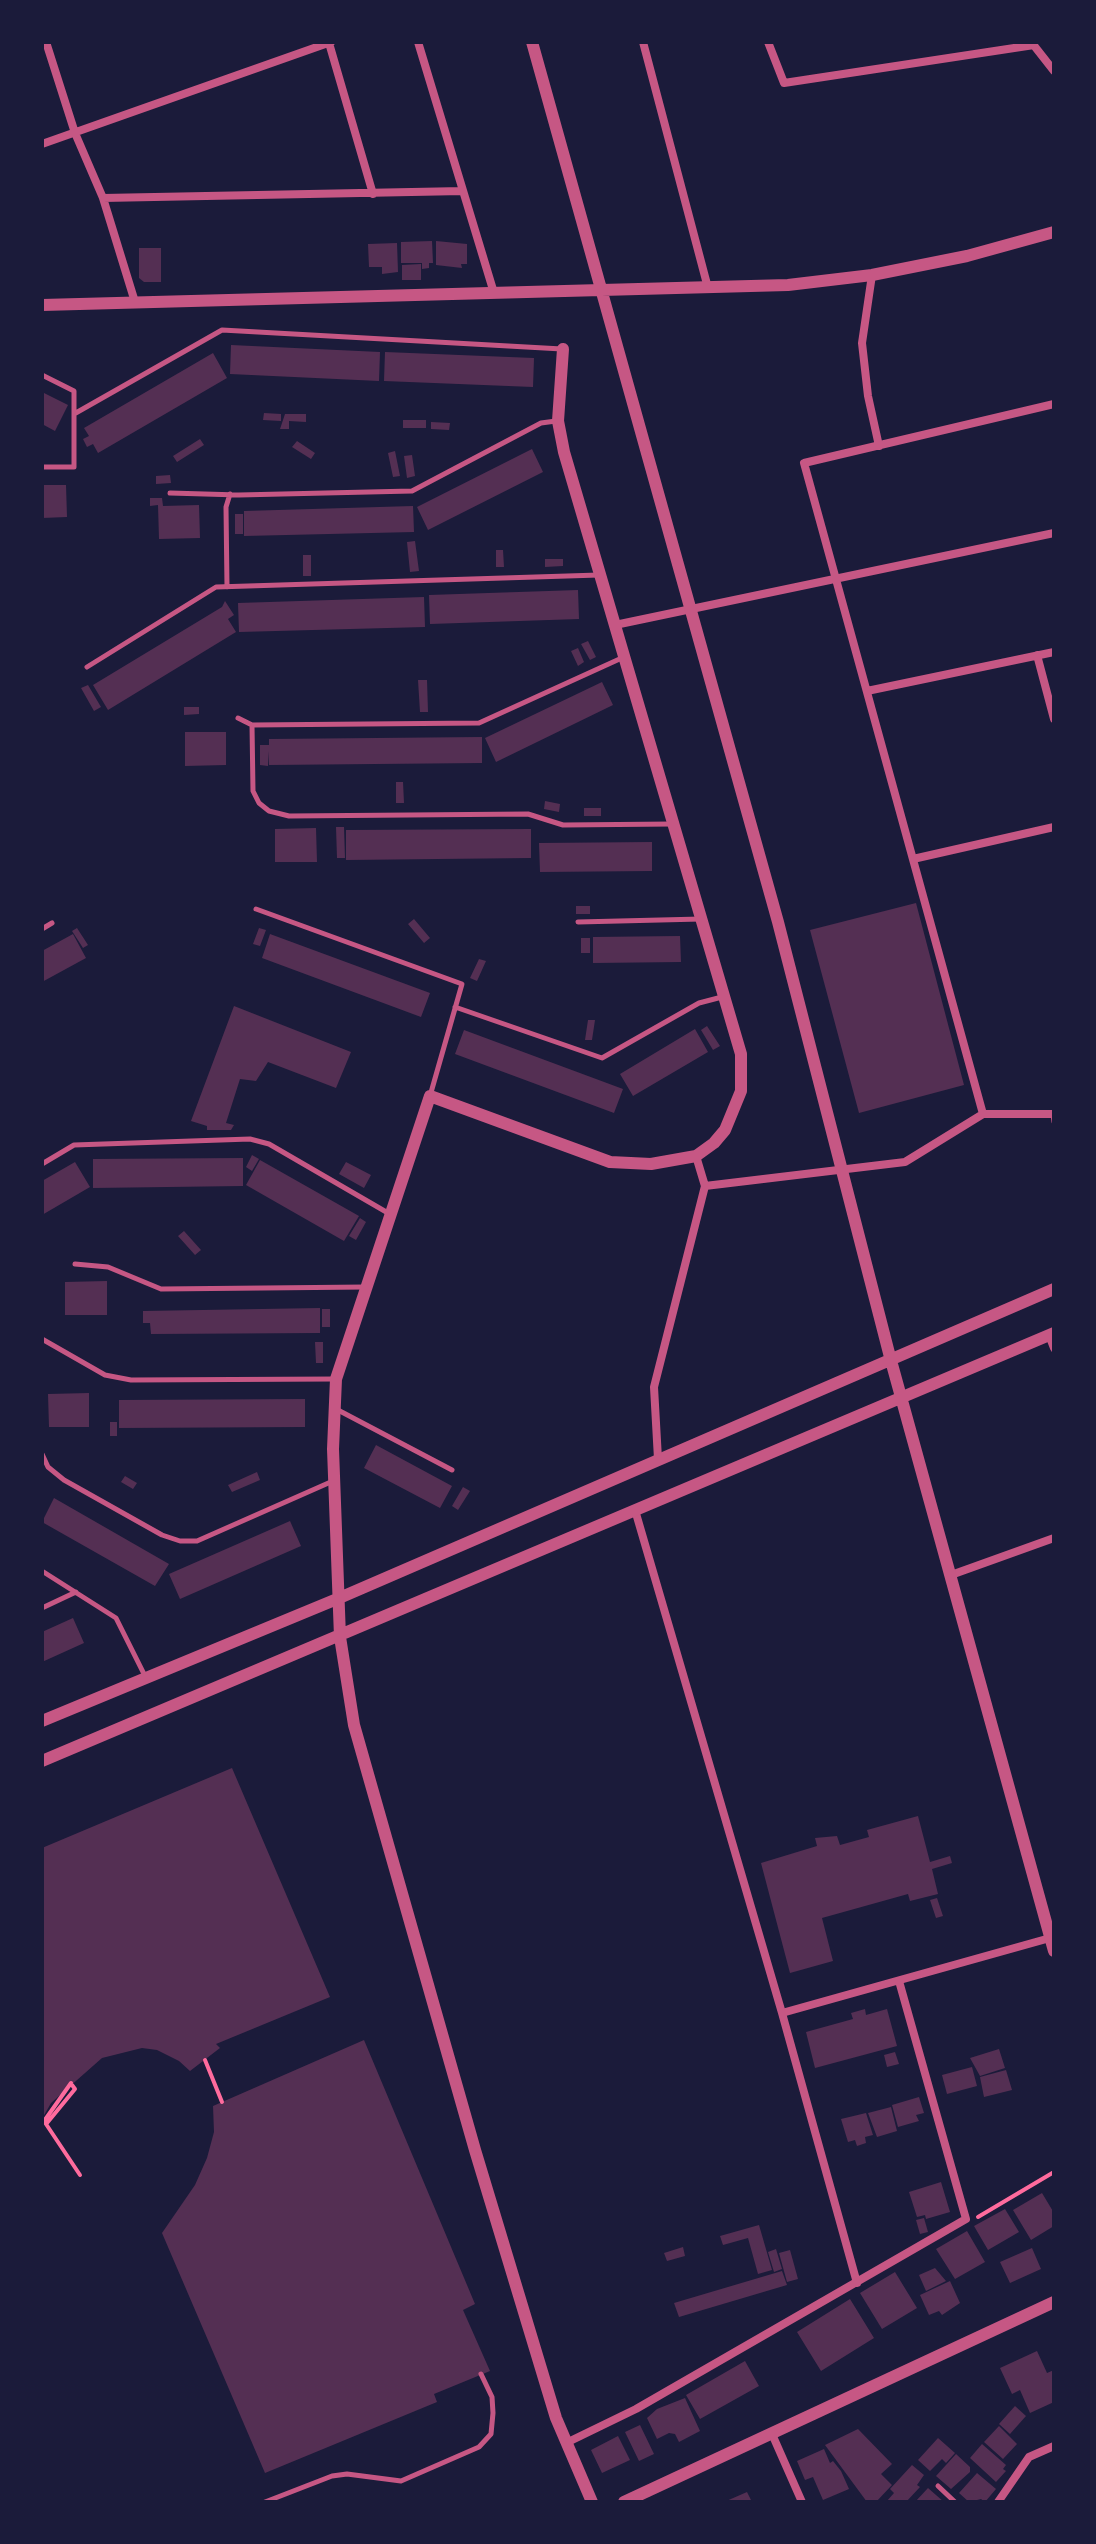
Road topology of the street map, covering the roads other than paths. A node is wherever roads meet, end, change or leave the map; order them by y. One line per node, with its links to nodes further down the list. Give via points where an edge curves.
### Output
1 (46, 42): 9 (street)
2 (330, 42): 9 (street); 12 (street)
3 (418, 42): 11 (street)
4 (532, 42): 16 (street)
5 (643, 42): 17 (street)
6 (768, 42): 7 (street, via 784,83)
7 (1033, 44): 8 (street)
8 (1054, 71)
9 (75, 133): 10 (street); 13 (street)
10 (42, 144)
11 (463, 191): 12 (street); 18 (street)
12 (373, 194): 13 (street)
13 (103, 198): 19 (street)
14 (1054, 232): 15 (street)
15 (872, 275): 17 (street); 26 (street, via 862,343)
16 (599, 288): 17 (street); 18 (street); 34 (street)
17 (708, 288)
18 (494, 293): 19 (street)
19 (135, 302): 20 (street)
20 (42, 305)
21 (563, 349): 24 (lane, via 232,329 190,345); 25 (street)
22 (42, 375): 24 (lane, via 74,391)
23 (1054, 404): 26 (street)
24 (74, 414): 27 (lane, via 74,467)
25 (558, 421): 29 (lane, via 541,423 412,491); 31 (street)
26 (879, 446): 32 (street, via 804,463)
27 (42, 467)
28 (170, 493): 29 (lane)
29 (230, 494): 33 (lane)
30 (1054, 533): 32 (street)
31 (600, 575): 33 (lane); 35 (street)
32 (836, 577): 34 (street); 40 (street)
33 (227, 587): 39 (lane, via 216,587)
34 (692, 609): 35 (street); 60 (street)
35 (615, 625): 38 (street)
36 (1054, 652): 37 (street)
37 (1037, 655): 40 (street); 42 (street)
38 (624, 657): 43 (lane, via 479,723); 44 (street)
39 (87, 667)
40 (867, 691): 46 (street)
41 (238, 718): 43 (lane)
42 (1054, 719)
43 (252, 725): 44 (lane, via 253,791 259,803 279,813 528,814 563,825)
44 (674, 824): 48 (street)
45 (1054, 827): 46 (street)
46 (913, 859): 55 (street)
47 (256, 909): 53 (lane, via 462,984)
48 (701, 919): 49 (lane); 52 (street)
49 (578, 922)
50 (52, 923): 51 (lane)
51 (42, 929)
52 (725, 996): 53 (lane, via 699,1003 602,1058); 58 (street, via 741,1054 741,1091 725,1130)
53 (455, 1007): 54 (lane)
54 (430, 1096): 58 (street, via 610,1162 651,1164); 62 (street)
55 (983, 1114): 56 (street); 60 (street, via 905,1162)
56 (1054, 1114): 57 (lane)
57 (1054, 1122)
58 (696, 1156): 61 (street)
59 (42, 1164): 62 (lane, via 74,1145 250,1139 269,1144)
60 (842, 1170): 61 (street); 69 (street)
61 (705, 1186): 74 (street, via 654,1387)
62 (389, 1214): 64 (street)
63 (75, 1264): 64 (lane, via 108,1267 161,1289)
64 (365, 1287): 70 (street)
65 (1054, 1289): 69 (street)
66 (1051, 1334): 68 (street); 71 (street)
67 (43, 1341): 70 (lane, via 105,1375 131,1380)
68 (1054, 1348)
69 (890, 1357): 71 (street); 74 (street)
70 (336, 1379): 72 (street)
71 (902, 1396): 77 (street); 80 (street)
72 (335, 1408): 75 (lane); 76 (street)
73 (42, 1454): 76 (lane, via 64,1480 180,1541 197,1541)
74 (658, 1459): 82 (street)
75 (452, 1470)
76 (334, 1480): 82 (street)
77 (635, 1510): 84 (street); 91 (street)
78 (1054, 1538): 80 (street)
79 (42, 1571): 81 (lane)
80 (951, 1575): 88 (street)
81 (76, 1592): 83 (lane); 85 (lane, via 116,1618)
82 (337, 1599): 84 (street); 85 (street)
83 (42, 1608)
84 (340, 1637): 87 (street); 96 (street, via 370,1788)
85 (146, 1678): 86 (street)
86 (42, 1721)
87 (42, 1761)
88 (1050, 1938): 89 (street); 90 (street)
89 (1054, 1951)
90 (899, 1981): 91 (street); 92 (street, via 966,2219)
91 (782, 2013): 92 (street)
92 (857, 2283): 96 (street)
93 (1054, 2302): 95 (street)
94 (481, 2374): 99 (lane, via 492,2397 491,2434 479,2447 401,2481 332,2476)
95 (772, 2434): 101 (street); 102 (street)
96 (566, 2443): 100 (street)
97 (1054, 2446): 104 (street, via 1029,2457)
98 (938, 2486): 103 (lane)
99 (265, 2502)
100 (592, 2502)
101 (624, 2502)
102 (802, 2502)
103 (955, 2502)
104 (998, 2502)

